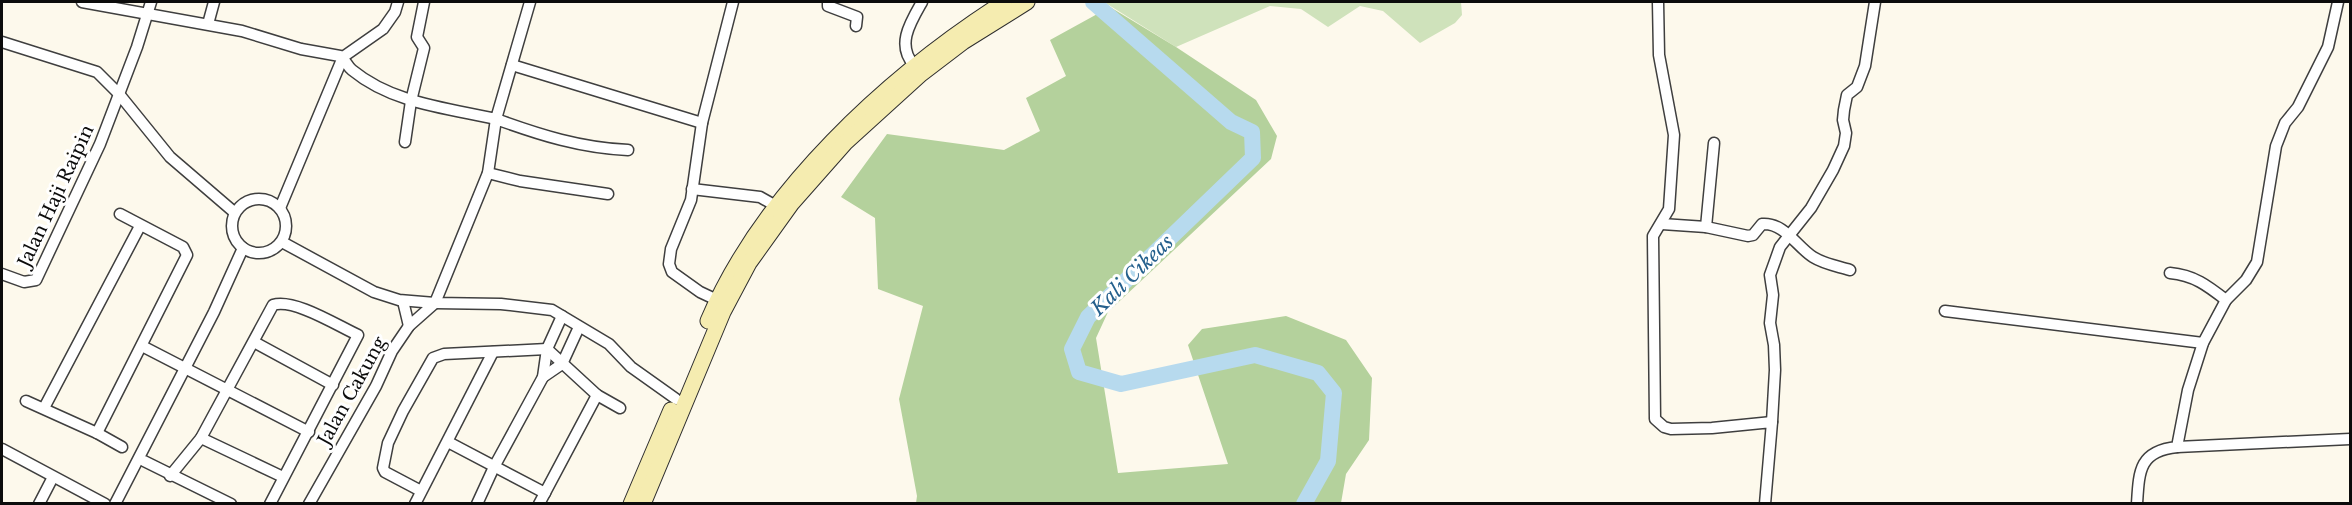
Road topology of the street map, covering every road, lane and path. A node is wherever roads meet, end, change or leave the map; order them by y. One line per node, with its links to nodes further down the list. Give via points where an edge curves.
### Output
1 (82, 2): 15 (street)
2 (151, 2): 15 (street)
3 (214, 2): 16 (street)
4 (398, 2): 19 (street, via 383,29)
5 (424, 2): 23 (street, via 417,38 423,48)
6 (530, 2): 20 (street)
7 (733, 2): 25 (street)
8 (828, 2): 17 (street, via 828,6 857,17)
9 (921, 2): 21 (street, via 905,45 907,57)
10 (1004, 2): 21 (main road)
11 (1025, 2): 32 (main road, via 921,74)
12 (1658, 2): 36 (street, via 1659,55 1674,135 1669,209)
13 (1875, 2): 39 (street, via 1865,66 1845,103 1844,146 1811,208)
14 (2338, 2): 46 (street, via 2328,47 2276,146 2257,262)
15 (147, 13): 16 (street); 22 (street)
16 (208, 24): 19 (street)
17 (856, 26)
18 (2, 42): 22 (street, via 97,72)
19 (343, 57): 23 (street, via 350,69); 33 (street)
20 (512, 65): 24 (street); 25 (street)
21 (914, 65): 32 (main road, via 836,136)
22 (119, 94): 34 (street, via 170,157); 44 (street, Jalan Haji Raipin, via 100,144 36,280 24,282)
23 (411, 101): 24 (street); 26 (street)
24 (496, 118): 28 (street, via 584,147); 29 (street)
25 (702, 123): 30 (street)
26 (405, 142)
27 (1714, 142): 38 (street)
28 (628, 150)
29 (488, 173): 31 (street); 48 (street)
30 (692, 189): 32 (street); 45 (street, via 669,264 672,272)
31 (608, 194)
32 (784, 202): 45 (main road, via 752,239); 94 (main road, via 723,312)
33 (280, 208): 34 (street, via 270,200 258,198); 40 (street, via 287,231)
34 (234, 212): 41 (street, via 232,231)
35 (120, 213): 37 (street)
36 (1662, 224): 38 (street); 68 (street, via 1653,236 1655,419 1671,429)
37 (140, 226): 55 (street, via 183,246 187,255); 66 (street)
38 (1706, 227): 39 (street, via 1748,237 1765,223)
39 (1788, 234): 42 (street, via 1813,257); 68 (street, via 1770,275 1775,370)
40 (282, 242): 41 (street, via 264,253); 47 (street, via 374,292)
41 (243, 248): 59 (street)
42 (1850, 270)
43 (2170, 273): 46 (street, via 2196,279)
44 (2, 274)
45 (717, 300): 64 (main road)
46 (2226, 300): 54 (street)
47 (403, 301): 48 (street); 51 (street)
48 (435, 303): 50 (street, via 540,307); 51 (street, Jalan Cakung)
49 (1945, 310): 54 (street)
50 (562, 316): 52 (street); 56 (street)
51 (409, 326): 89 (street, Jalan Cakung)
52 (579, 327): 58 (street); 64 (street, via 609,344 631,367)
53 (254, 342): 61 (street); 61 (street, via 273,305 281,302 358,335); 62 (street)
54 (2203, 343): 75 (street, via 2188,390)
55 (142, 346): 59 (street); 70 (street)
56 (547, 349): 57 (street); 58 (street); 60 (street)
57 (493, 352): 73 (street); 82 (street, via 434,358 403,411 388,443 383,468)
58 (562, 364): 60 (street); 63 (street)
59 (185, 368): 62 (street); 86 (street)
60 (543, 377): 78 (street)
61 (333, 385): 69 (street)
62 (229, 389): 69 (street); 71 (street)
63 (597, 395): 67 (street); 83 (street)
64 (676, 399): 93 (main road)
65 (26, 400): 66 (street)
66 (44, 408): 70 (street)
67 (620, 408)
68 (1772, 422): 95 (street)
69 (309, 432): 81 (street)
70 (98, 433): 74 (street)
71 (201, 438): 79 (street); 81 (street)
72 (2350, 439): 75 (street)
73 (448, 442): 78 (street); 82 (street)
74 (122, 447)
75 (2177, 447): 96 (street, via 2159,450 2146,460 2139,474)
76 (2, 449): 80 (street)
77 (144, 461): 79 (street)
78 (494, 467): 83 (street); 91 (street)
79 (171, 476): 87 (street)
80 (53, 477): 84 (street); 85 (street)
81 (283, 477): 88 (street)
82 (421, 491): 90 (street)
83 (545, 493): 92 (street)
84 (39, 504)
85 (105, 504)
86 (115, 504)
87 (231, 504)
88 (270, 504)
89 (309, 504)
90 (415, 504)
91 (477, 504)
92 (539, 504)
93 (631, 504)
94 (643, 504)
95 (1765, 504)
96 (2137, 504)

